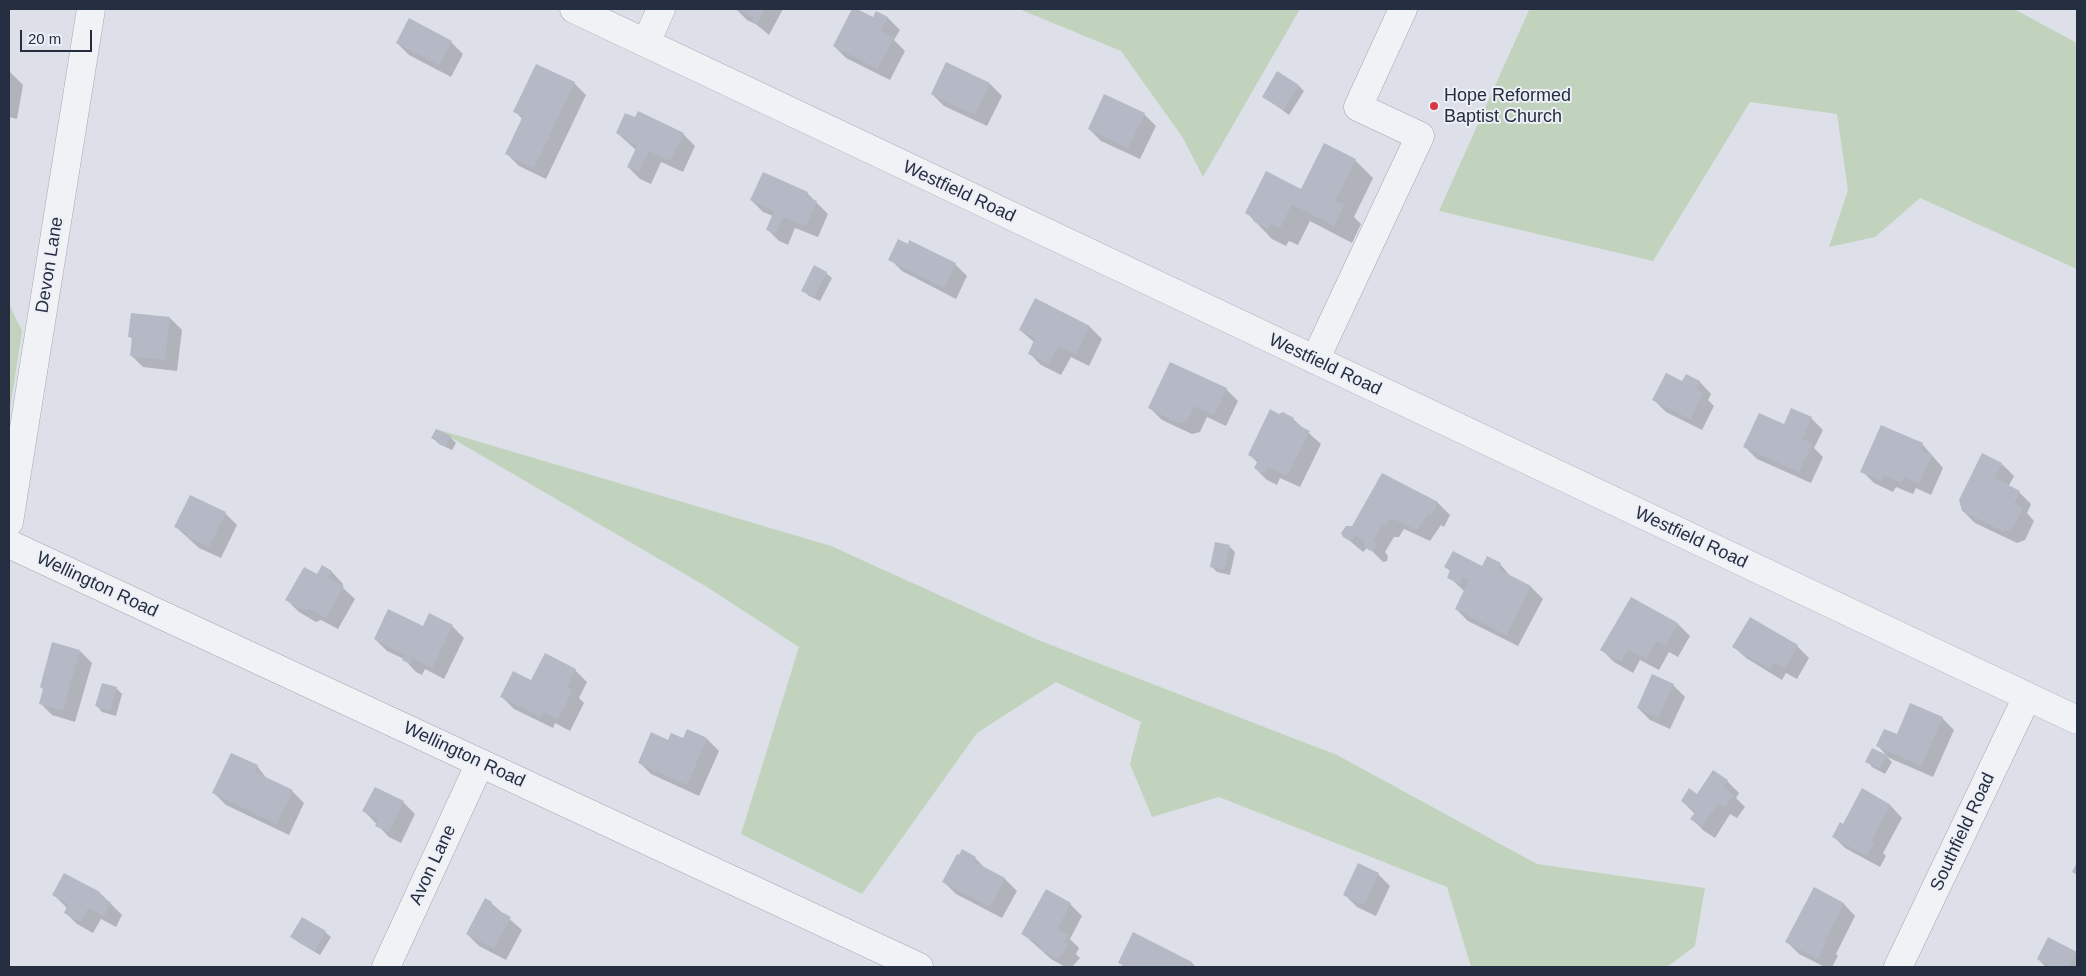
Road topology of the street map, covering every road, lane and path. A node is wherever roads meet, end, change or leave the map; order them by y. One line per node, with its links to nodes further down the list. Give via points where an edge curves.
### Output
1 (91, 9): 7 (street, Devon Lane)
2 (574, 9): 5 (street, Westfield Road)
3 (661, 9): 5 (street)
4 (1403, 9): 6 (street, via 1358,107 1420,136)
5 (646, 43): 6 (street, Westfield Road)
6 (1315, 360): 9 (street, Westfield Road)
7 (9, 522)
8 (9, 544): 11 (street, Wellington Road)
9 (2027, 697): 10 (street, Westfield Road); 14 (street, Southfield Road)
10 (2077, 720)
11 (480, 763): 12 (street, Avon Lane); 13 (street, Wellington Road)
12 (386, 967)
13 (919, 967)
14 (1898, 967)

